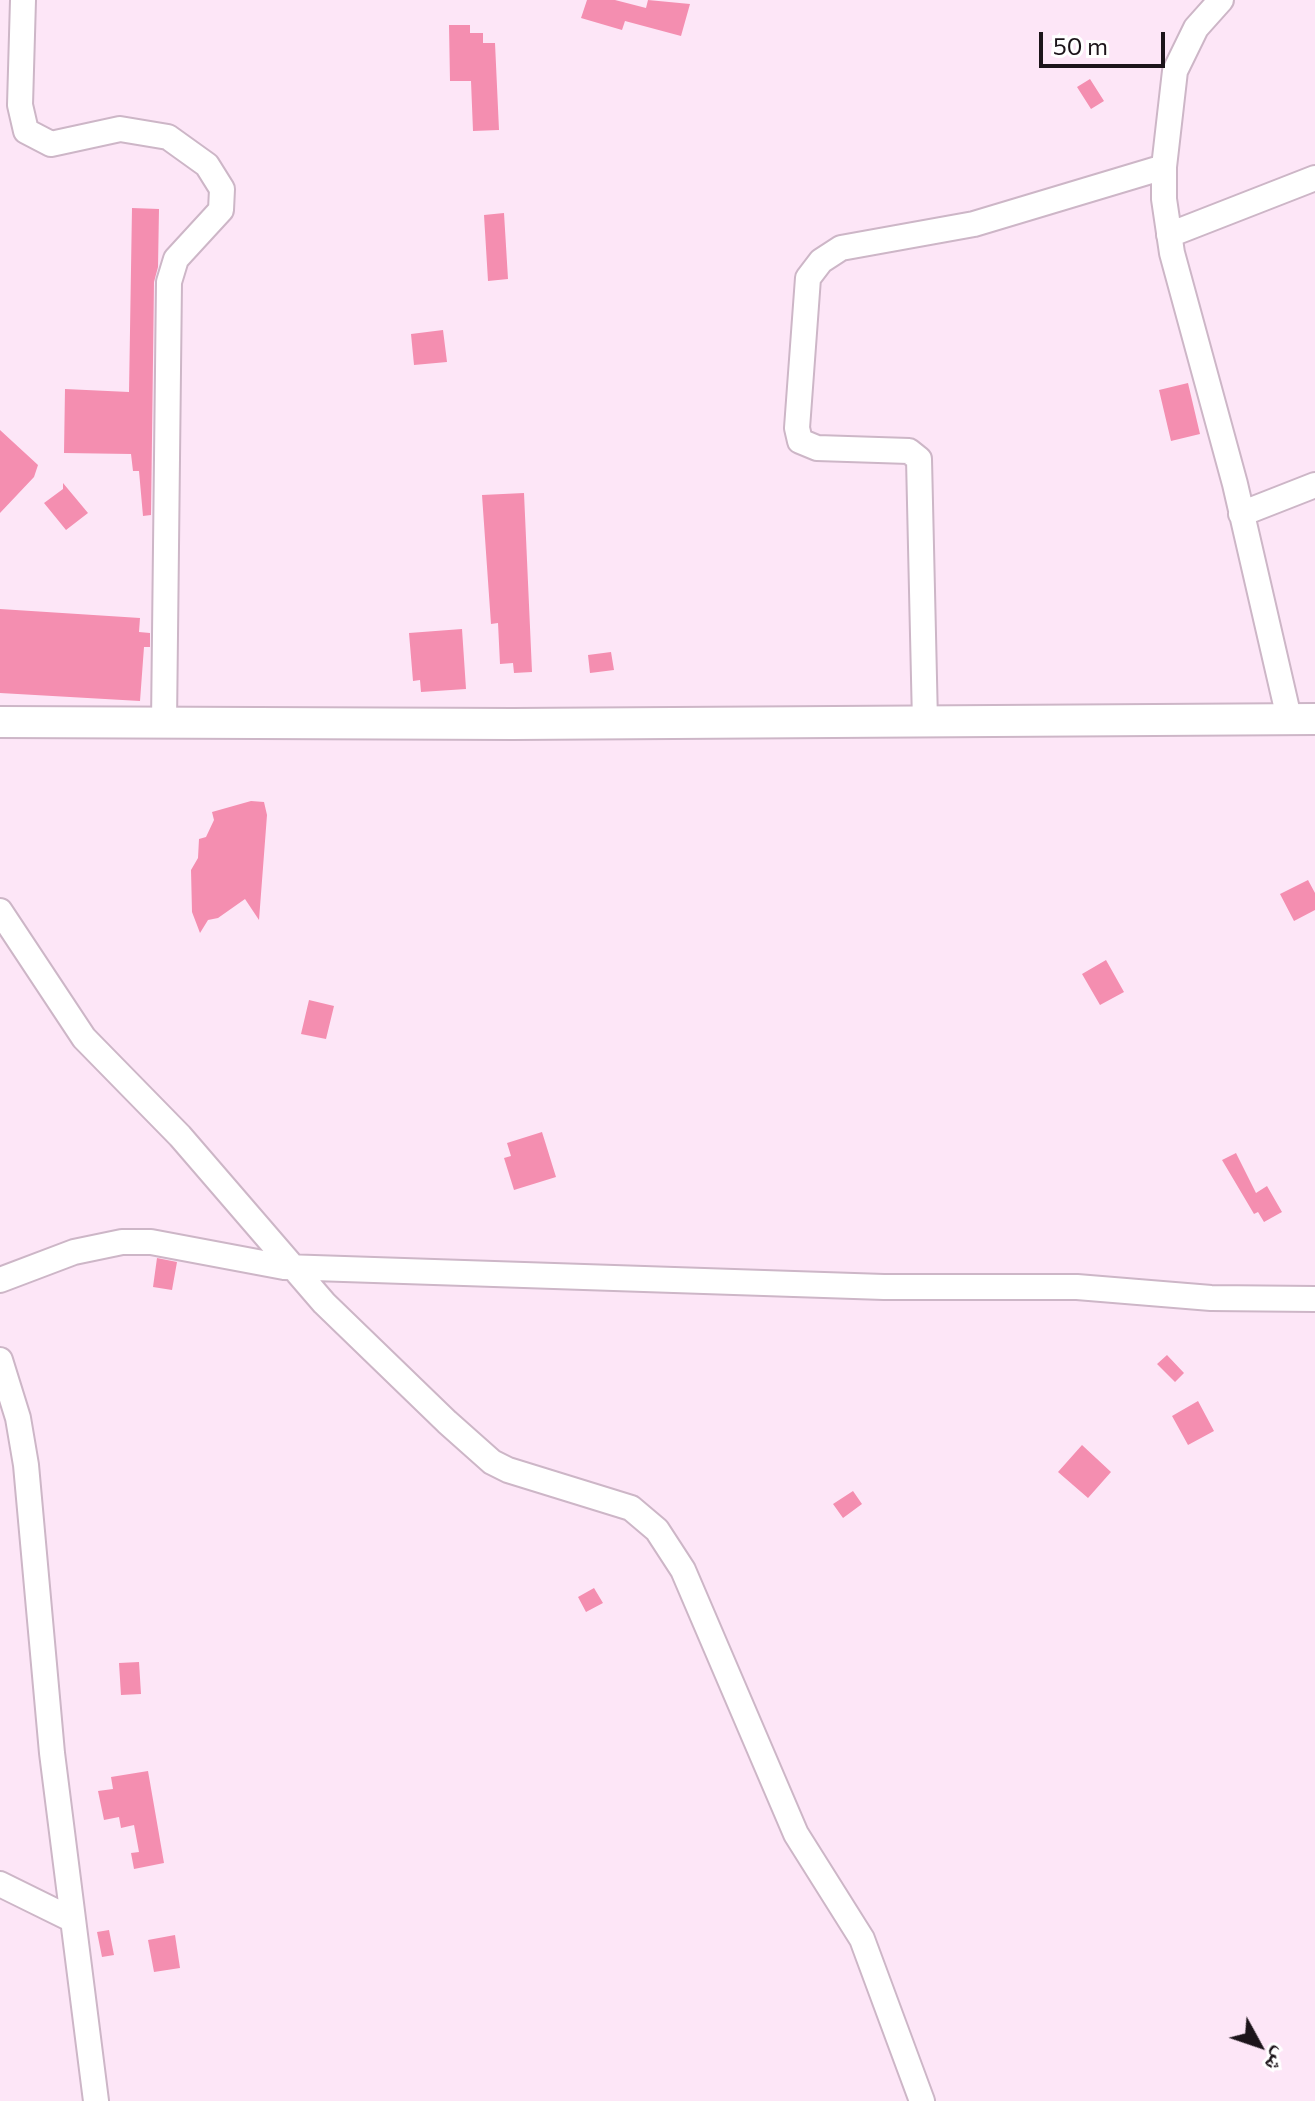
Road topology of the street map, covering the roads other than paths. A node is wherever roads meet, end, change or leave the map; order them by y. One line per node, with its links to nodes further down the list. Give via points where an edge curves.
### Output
1 (23, 0): 11 (street, via 20,115 26,131 51,144 120,129 168,137 207,165 222,189 221,210 176,259 169,282)
2 (1221, 0): 3 (street, via 1196,28 1178,62)
3 (1164, 167): 5 (street); 10 (street, via 974,224 841,248 808,278 800,441 817,448 909,451 919,459)
4 (1315, 178): 5 (street)
5 (1169, 235): 7 (street)
6 (1315, 485): 7 (street)
7 (1241, 514): 8 (street)
8 (1302, 718): 10 (main road)
9 (0, 722): 11 (main road)
10 (925, 722): 11 (main road)
11 (164, 723)
12 (0, 911): 13 (street, via 84,1038 180,1136)
13 (293, 1267): 14 (street, via 151,1242 122,1242 74,1252); 15 (street); 20 (street, via 346,1325 492,1462 533,1480 631,1508 657,1530 683,1570 796,1834 862,1939)
14 (0, 1280)
15 (1315, 1299)
16 (1, 1369): 18 (street, via 18,1418 26,1465)
17 (0, 1884): 18 (street)
18 (73, 1920): 19 (street)
19 (96, 2101)
20 (922, 2101)

